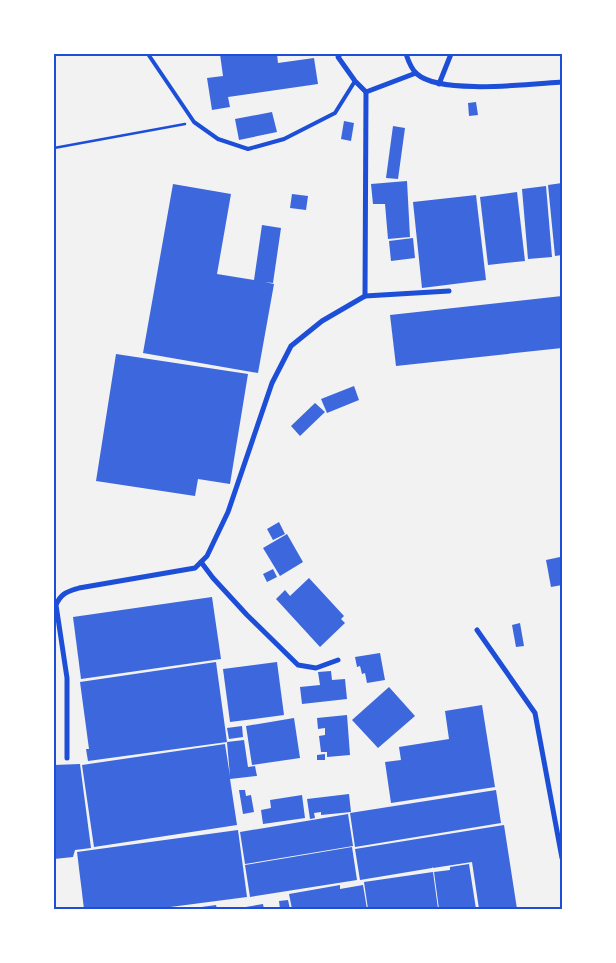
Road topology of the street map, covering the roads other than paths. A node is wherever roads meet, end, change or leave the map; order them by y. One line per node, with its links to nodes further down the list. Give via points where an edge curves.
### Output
1 (148, 54): 7 (lane, via 194,122 218,139 248,149 284,140 335,113)
2 (332, 54): 5 (street)
3 (406, 54): 6 (street)
4 (451, 54): 9 (street)
5 (339, 55): 7 (street)
6 (416, 74): 9 (street); 10 (street)
7 (355, 81): 10 (street)
8 (562, 82): 9 (street, via 486,86)
9 (439, 84)
10 (366, 92): 12 (street)
11 (449, 291): 12 (street)
12 (365, 296): 13 (street, via 322,321 291,346 272,383 228,512 215,542)
13 (201, 562): 15 (street, via 247,615 298,665 316,668); 16 (street, via 195,568 79,588 60,597 56,605 67,678)
14 (477, 630): 17 (street, via 535,713)
15 (338, 660)
16 (67, 758)
17 (562, 858)

